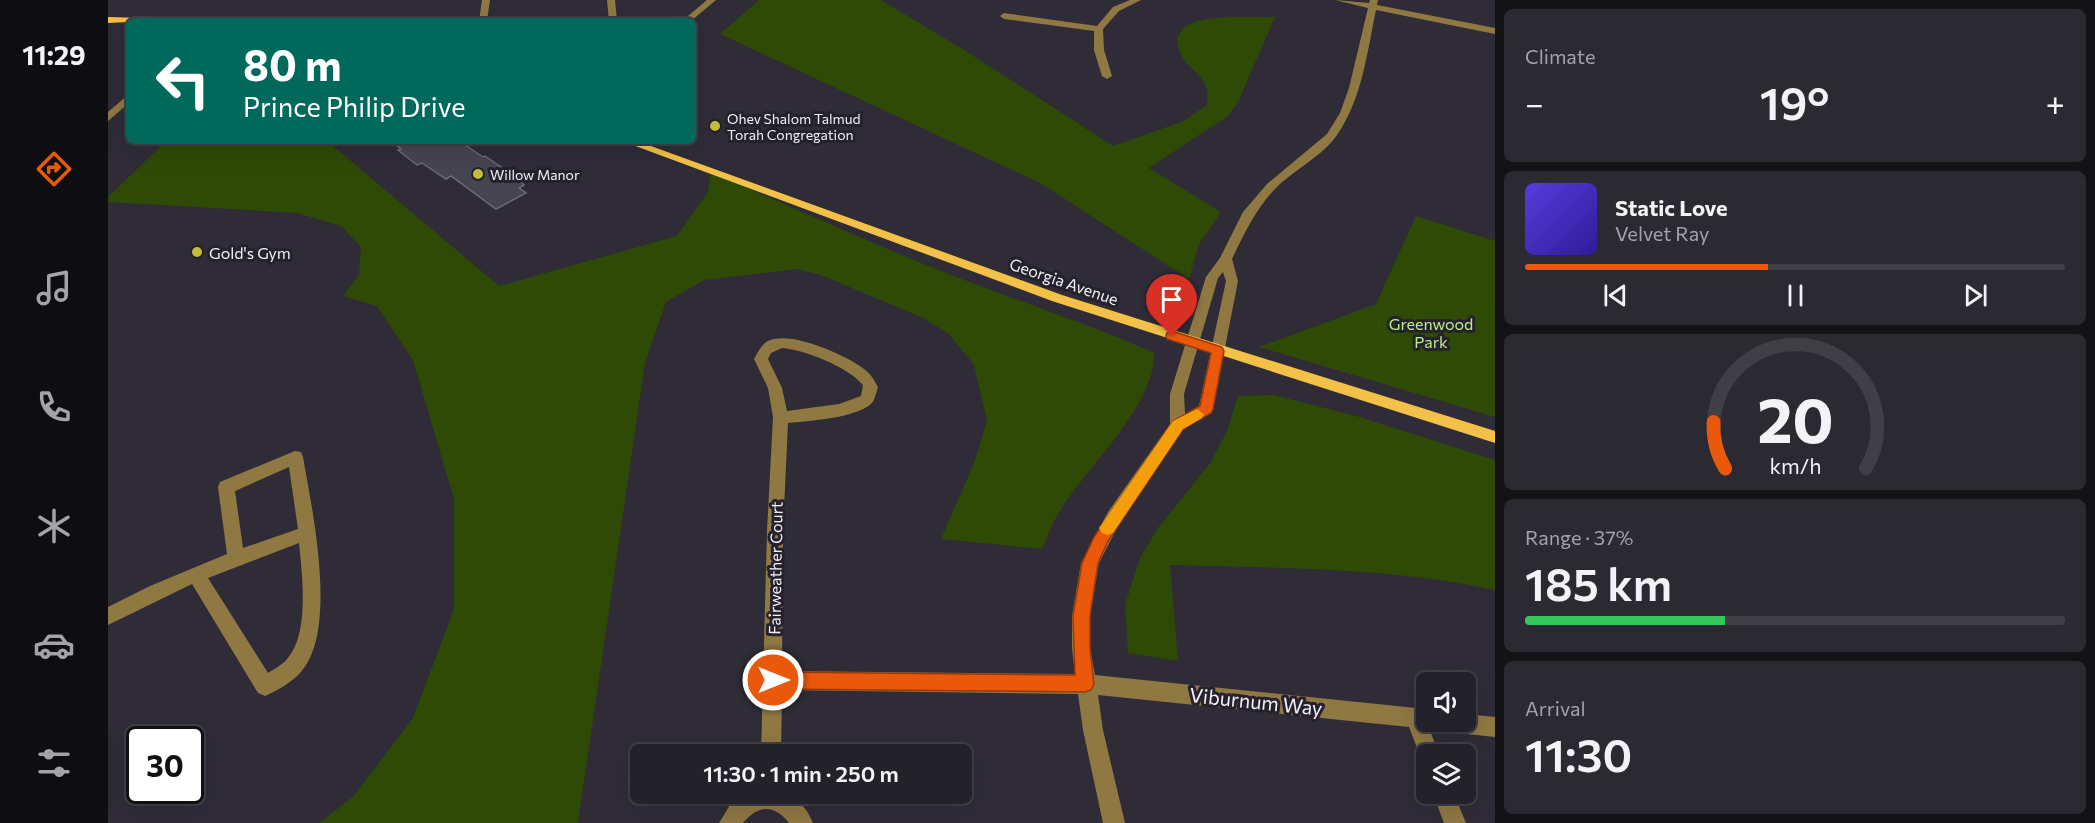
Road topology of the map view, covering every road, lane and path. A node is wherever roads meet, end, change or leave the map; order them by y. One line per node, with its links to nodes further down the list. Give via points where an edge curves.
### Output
1 (485, 0): 8 (street)
2 (611, 0): 9 (street)
3 (712, 0): 10 (street)
4 (1137, 0): 13 (street, via 1116,9)
5 (1339, 0): 6 (street)
6 (1373, 3): 16 (street); 21 (street, via 1345,113 1331,136 1270,186 1247,215)
7 (1004, 16): 13 (street)
8 (483, 18)
9 (613, 18)
10 (690, 18)
11 (108, 20): 12 (main road)
12 (126, 20)
13 (1099, 29): 17 (street, via 1099,50)
14 (108, 30): 15 (main road)
15 (126, 31)
16 (1495, 31)
17 (1107, 76)
18 (126, 100): 19 (street)
19 (108, 118)
20 (635, 144): 22 (main road, Georgia Avenue, via 1002,279)
21 (1226, 259): 22 (street, via 1212,277); 23 (street, via 1232,281)
22 (1192, 342): 23 (main road, Georgia Avenue); 25 (street, via 1177,394)
23 (1218, 351): 25 (street, via 1206,409); 26 (main road, Georgia Avenue)
24 (781, 417): 24 (street, Fairweather Court, via 775,388 761,359 774,344 791,343 809,349 861,373 871,387 867,399 858,405); 31 (street, Fairweather Court)
25 (1178, 425): 32 (street, via 1114,517 1090,563 1081,616)
26 (1495, 437)
27 (306, 533): 28 (street); 28 (street, via 295,457 226,487); 29 (street, via 313,592 310,625 296,664 265,686)
28 (236, 558): 29 (street)
29 (196, 574): 30 (street)
30 (108, 616)
31 (773, 680): 32 (street, Viburnum Way); 36 (street, Fairweather Court)
32 (1085, 684): 33 (street, Viburnum Way); 42 (street)
33 (1416, 718)
34 (1476, 725): 35 (street)
35 (1495, 727)
36 (771, 744)
37 (747, 804): 40 (street)
38 (786, 804): 41 (street)
39 (1448, 804): 43 (street)
40 (730, 823)
41 (802, 823)
42 (1114, 823)
43 (1455, 823)

